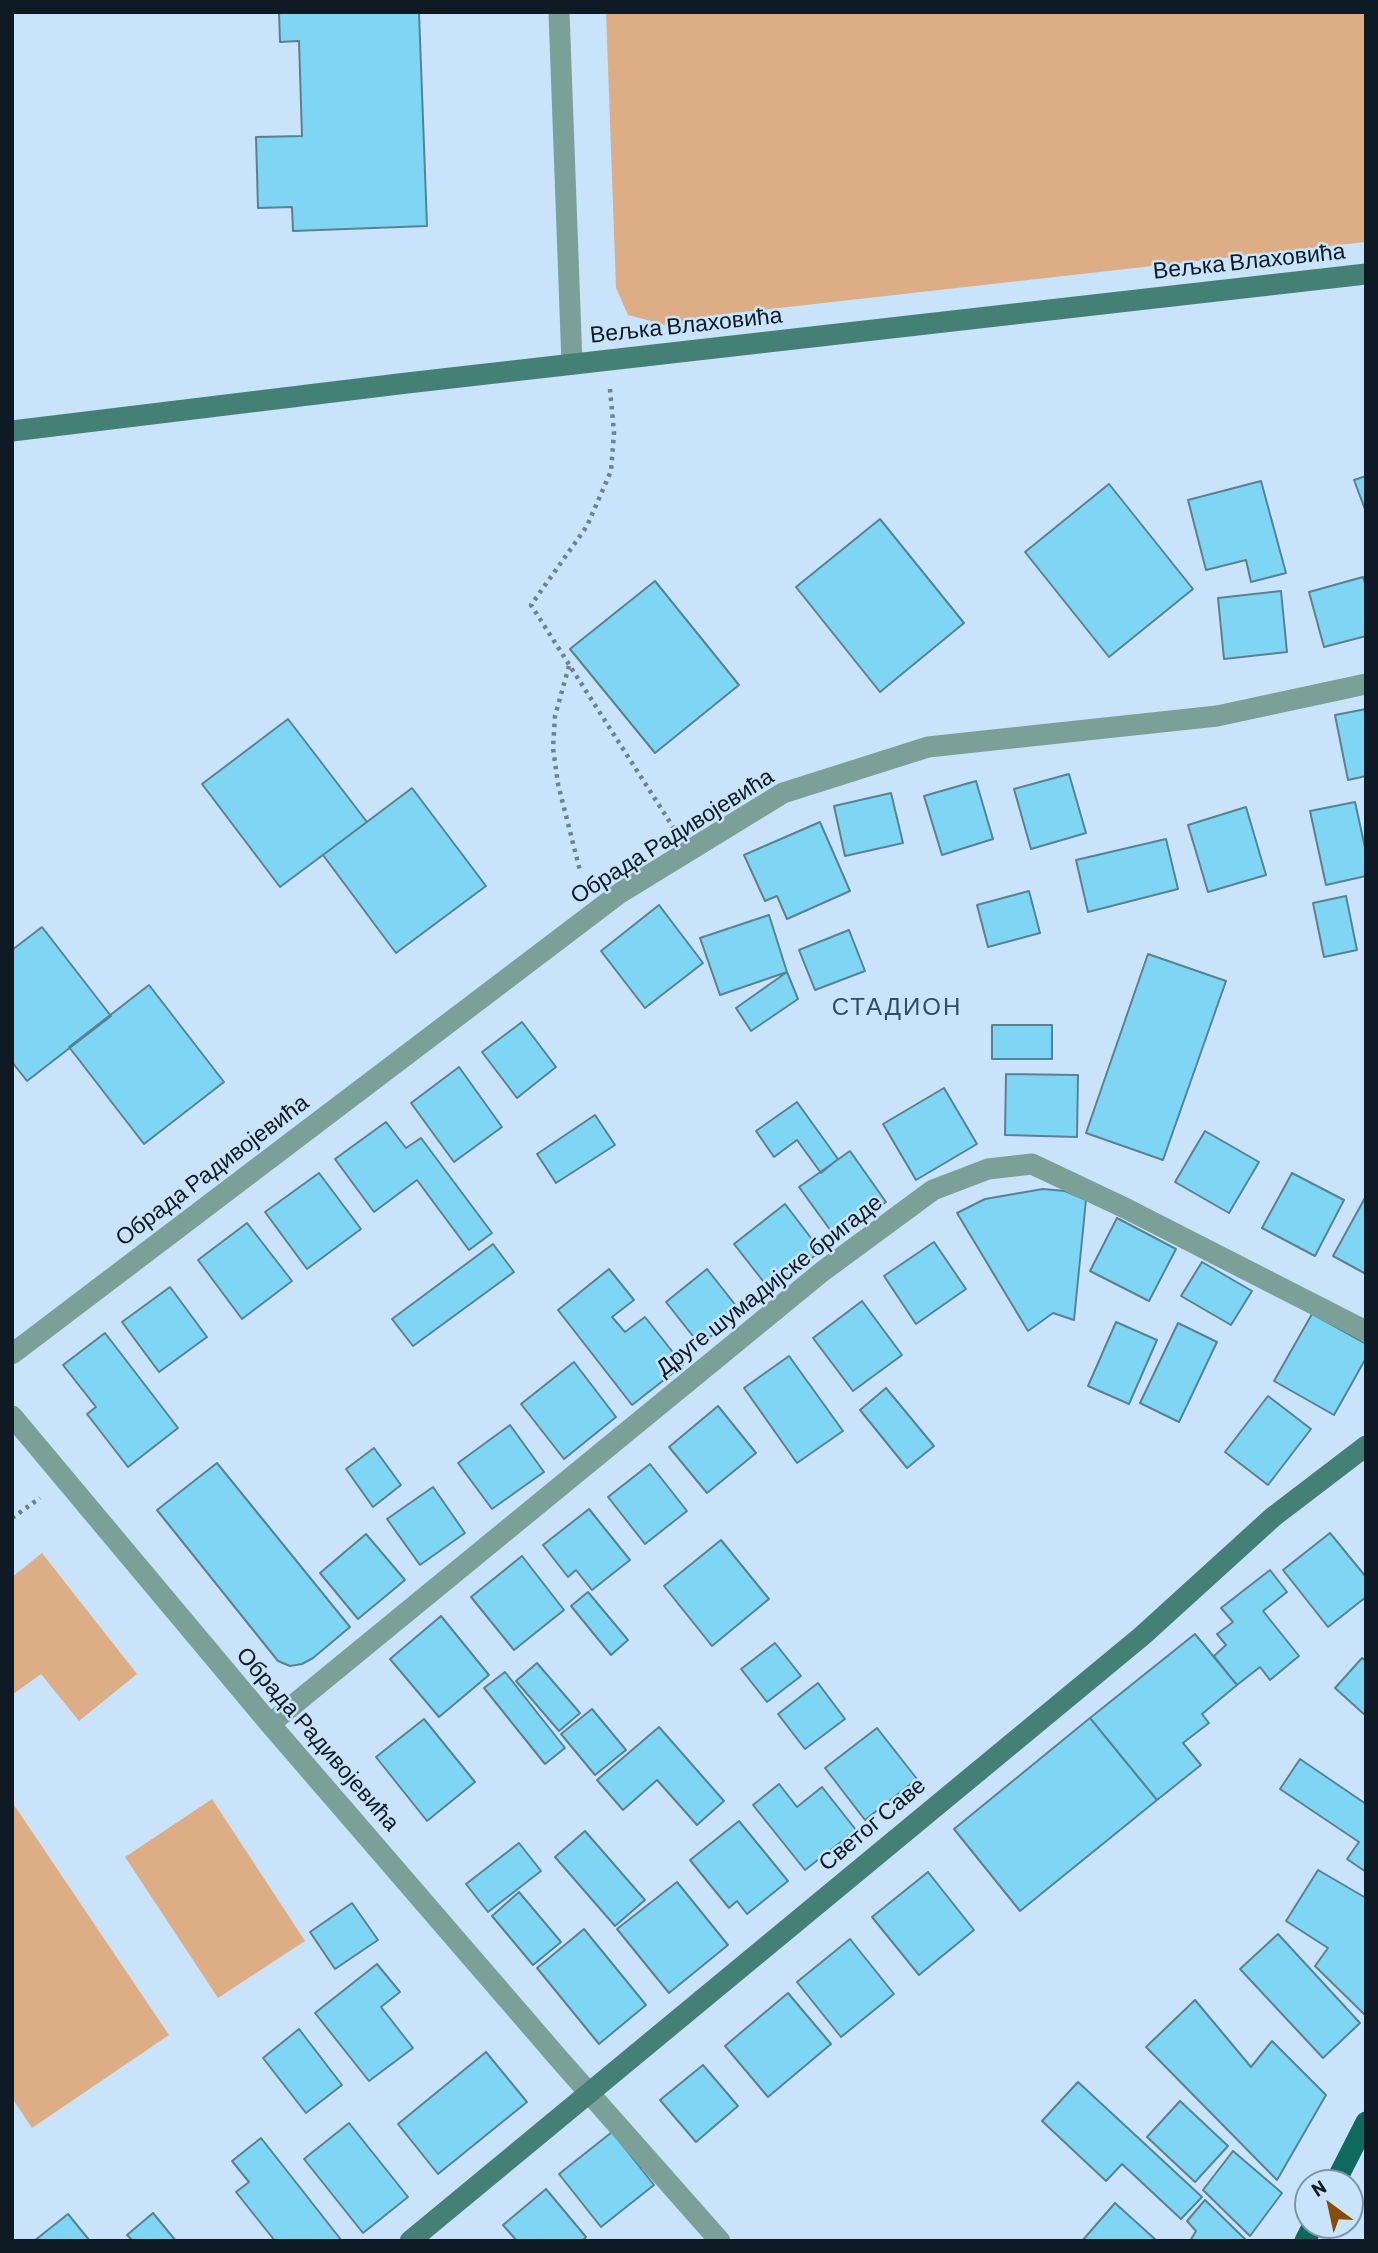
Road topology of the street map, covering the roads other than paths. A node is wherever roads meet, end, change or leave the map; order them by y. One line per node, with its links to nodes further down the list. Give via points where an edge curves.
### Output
1 (559, 12): 3 (street)
2 (1366, 274): 3 (street, Вељка Влаховића)
3 (572, 364): 4 (street, Вељка Влаховића)
4 (12, 431)
5 (1366, 684): 7 (street, Обрада Радивојевића, via 1217,716 928,747 783,793 620,893)
6 (1366, 1331): 10 (street, Друге шумадијске бригаде, via 1032,1164 988,1169 933,1190 823,1271)
7 (12, 1354)
8 (12, 1416): 10 (street, Обрада Радивојевића)
9 (1366, 1446): 11 (street, Светог Саве, via 1273,1517 1142,1636)
10 (270, 1724): 11 (street, Обрада Радивојевића)
11 (588, 2092): 14 (street, Светог Саве); 15 (street, Обрада Радивојевића)
12 (1366, 2122): 13 (main road)
13 (1342, 2169)
14 (410, 2241)
15 (720, 2241)

